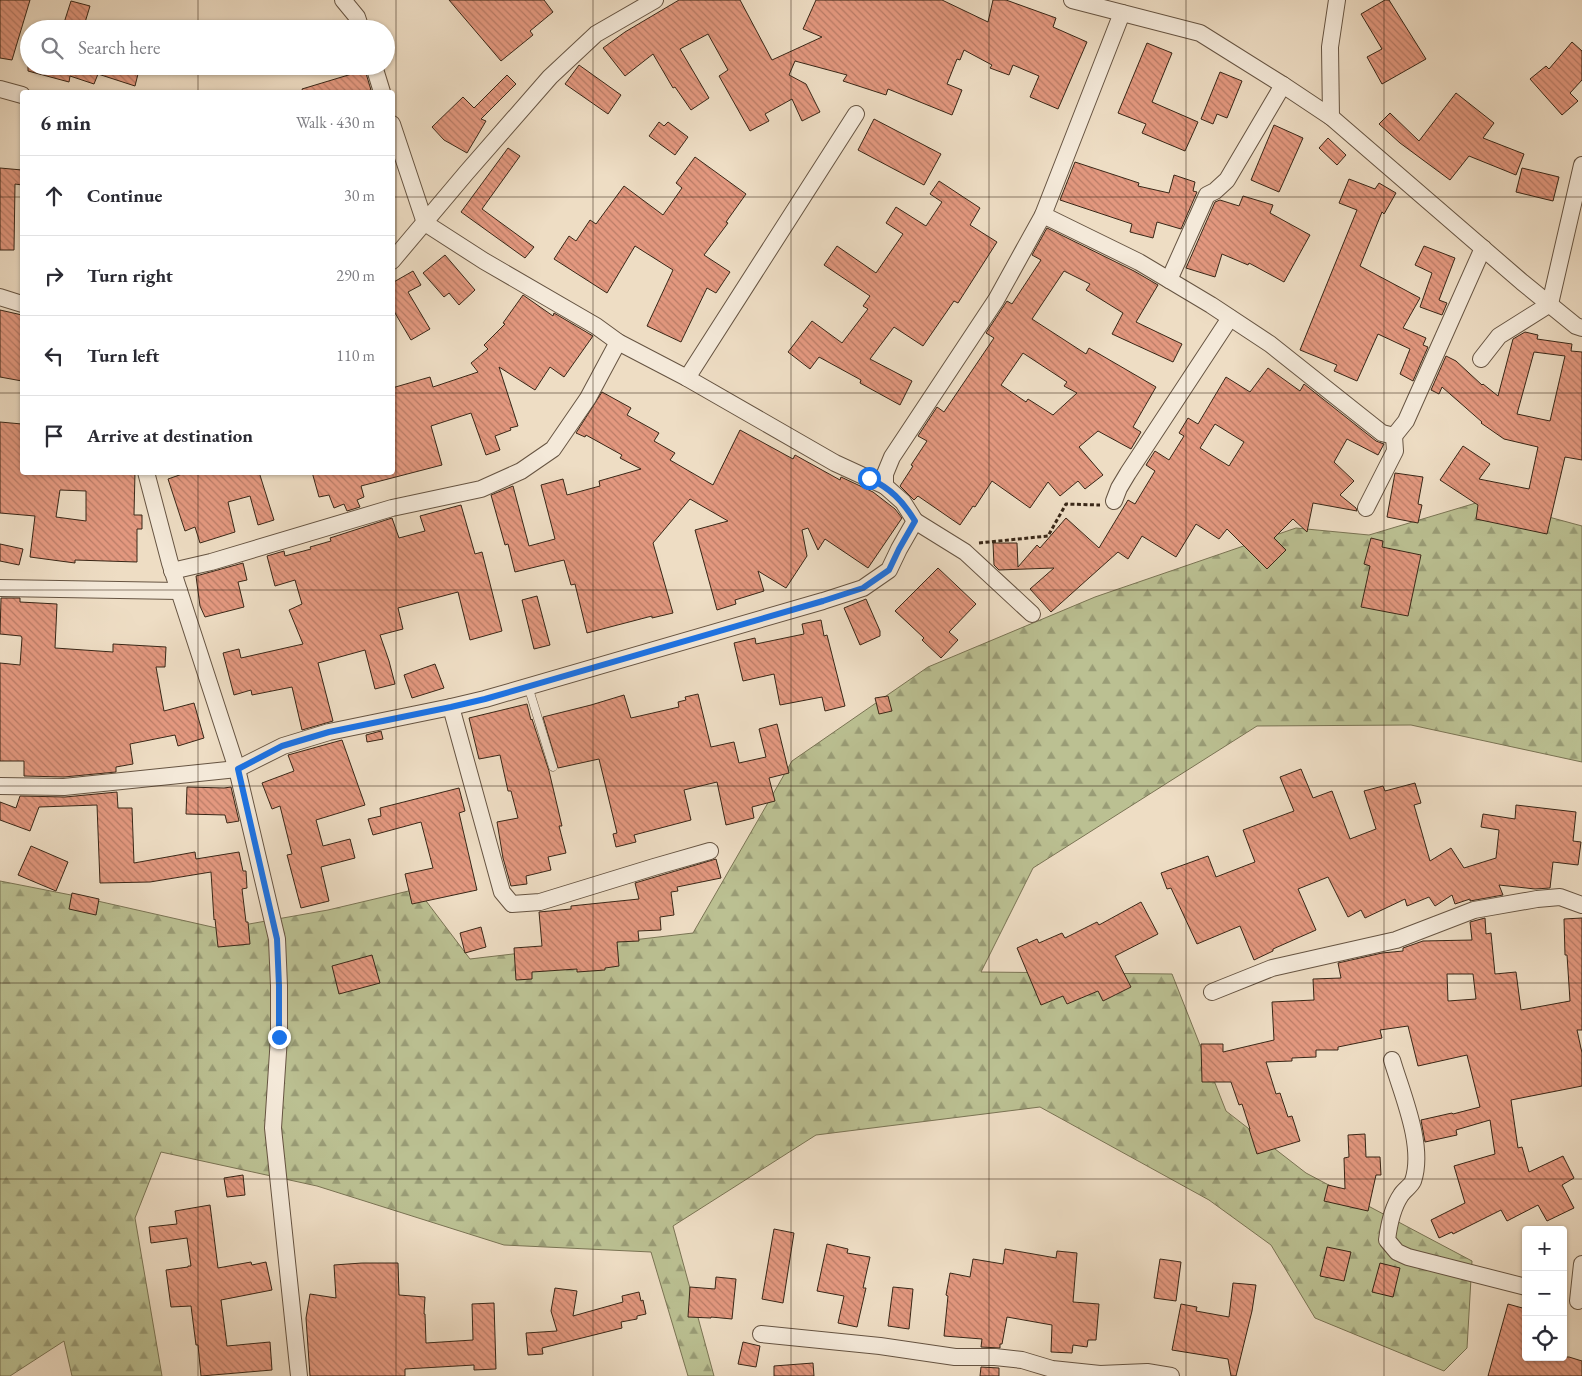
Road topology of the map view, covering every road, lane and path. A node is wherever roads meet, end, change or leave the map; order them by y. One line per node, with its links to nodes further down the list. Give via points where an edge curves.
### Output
1 (343, 0): 6 (street)
2 (655, 0): 17 (street, via 596,34 550,77)
3 (1072, 0): 5 (street)
4 (1337, 0): 13 (street, via 1330,47)
5 (1122, 13): 8 (street, via 1200,34); 16 (street)
6 (358, 20)
7 (377, 75): 10 (street)
8 (1283, 84): 13 (street); 20 (street, via 1227,180 1207,194)
9 (0, 89): 11 (street)
10 (381, 90)
11 (20, 94)
12 (856, 114): 28 (street)
13 (1331, 117): 18 (street)
14 (395, 133): 17 (street)
15 (1582, 165): 23 (street)
16 (1042, 215): 20 (street, via 1139,262); 31 (street, via 996,300 892,457)
17 (425, 223): 19 (street); 26 (street)
18 (1483, 248): 23 (street); 29 (street, via 1406,421)
19 (395, 258)
20 (1168, 280): 24 (street)
21 (0, 298): 22 (street)
22 (20, 303)
23 (1550, 304): 25 (street); 27 (street, via 1499,336)
24 (1230, 318): 29 (street, via 1270,344 1382,433); 32 (street, via 1128,473)
25 (1582, 328)
26 (618, 342): 28 (street); 36 (street, via 588,398 553,449 522,471 481,489 392,508)
27 (1481, 359)
28 (687, 378): 31 (street, via 835,463)
29 (1394, 436): 33 (street, via 1395,451)
30 (147, 475): 36 (street)
31 (884, 486): 34 (street, via 903,502)
32 (1114, 501): 35 (path, via 1098,506 1066,504 1048,536 977,543 968,545)
33 (1366, 508)
34 (915, 521): 35 (street); 40 (street, via 889,570 863,588)
35 (965, 552): 39 (street)
36 (172, 571): 38 (street)
37 (0, 588): 38 (street)
38 (179, 591): 43 (street)
39 (1032, 614)
40 (528, 686): 41 (street); 42 (lane)
41 (451, 707): 43 (street, via 329,732 282,746); 45 (street, via 502,892 512,904 540,902)
42 (553, 767)
43 (238, 769): 44 (street, via 64,787); 53 (street, via 277,939 279,1037 273,1128)
44 (0, 786)
45 (710, 851)
46 (1582, 905): 47 (street, via 1560,897 1474,910 1396,940 1272,968)
47 (1212, 992)
48 (1392, 1060): 50 (street, via 1416,1140 1413,1182 1400,1196 1389,1220 1387,1240 1397,1252 1408,1257)
49 (1582, 1264): 51 (street)
50 (1522, 1286)
51 (1574, 1300)
52 (761, 1334): 54 (street, via 955,1357 1022,1360 1052,1369 1100,1374 1147,1372)
53 (299, 1376)
54 (1171, 1376)

